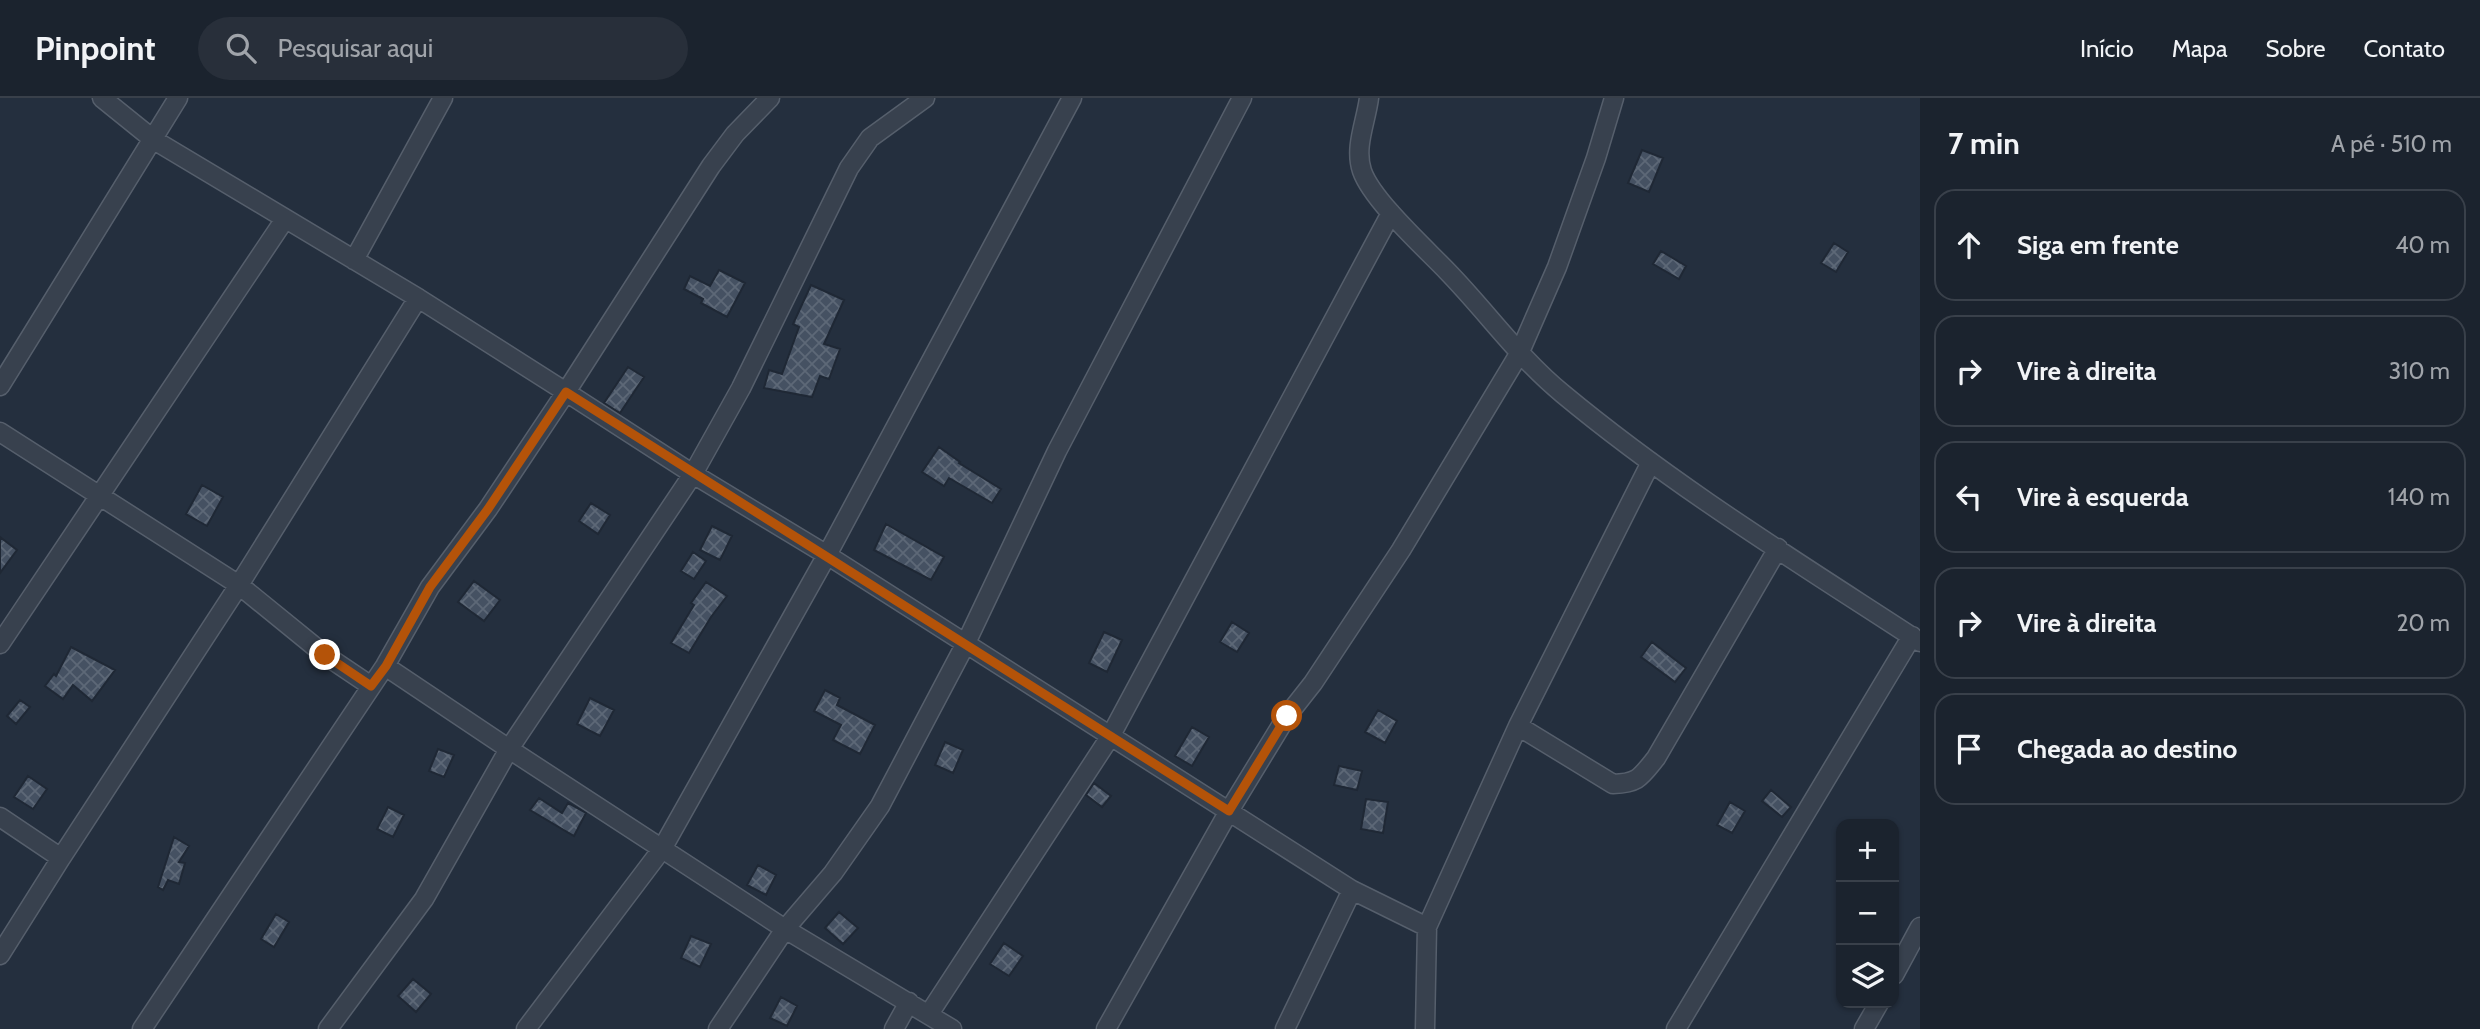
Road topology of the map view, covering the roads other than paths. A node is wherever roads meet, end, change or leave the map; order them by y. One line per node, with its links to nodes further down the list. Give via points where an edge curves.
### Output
1 (102, 98): 10 (street)
2 (178, 98): 10 (street)
3 (443, 98): 13 (street)
4 (770, 98): 17 (street, via 712,166)
5 (925, 98): 20 (street, via 870,138 849,168 741,388)
6 (1072, 98): 23 (street)
7 (1242, 98): 27 (street, via 1057,451)
8 (1369, 98): 11 (street, via 1359,150 1362,171)
9 (1614, 98): 15 (street, via 1557,267)
10 (154, 139): 12 (street); 16 (street)
11 (1391, 213): 15 (street); 31 (street)
12 (285, 219): 13 (street); 21 (street)
13 (354, 260): 14 (street)
14 (418, 298): 17 (street); 24 (street)
15 (1519, 354): 19 (street); 33 (street, via 1401,550 1287,716)
16 (0, 386)
17 (566, 392): 20 (street); 28 (street, via 430,587)
18 (0, 432): 21 (street)
19 (1651, 462): 22 (street); 30 (street)
20 (693, 474): 23 (street); 32 (street)
21 (98, 495): 24 (street); 26 (street)
22 (1778, 548): 25 (street); 30 (street, via 1656,758 1631,783 1613,783)
23 (827, 555): 27 (street); 35 (street)
24 (239, 584): 29 (street, via 325,655); 36 (street)
25 (1916, 639): 55 (street)
26 (0, 644)
27 (965, 645): 31 (street); 40 (street, via 880,806 833,873)
28 (386, 666): 29 (street); 32 (street)
29 (371, 686): 46 (street)
30 (1518, 726): 38 (street)
31 (1110, 737): 33 (street); 45 (street)
32 (509, 749): 35 (street); 47 (street, via 424,899)
33 (1229, 811): 37 (street); 52 (street)
34 (0, 817): 36 (street)
35 (662, 849): 40 (street); 48 (street)
36 (61, 858): 41 (street)
37 (1352, 890): 38 (street); 53 (street)
38 (1427, 927): 54 (street)
39 (1920, 927): 42 (street)
40 (785, 929): 43 (street); 49 (street)
41 (0, 955)
42 (1899, 966)
43 (909, 1002): 45 (street); 50 (street)
44 (1876, 1008): 56 (street)
45 (929, 1014): 51 (street)
46 (142, 1029)
47 (328, 1029)
48 (526, 1029)
49 (718, 1029)
50 (894, 1029)
51 (952, 1029)
52 (1106, 1029)
53 (1285, 1029)
54 (1426, 1029)
55 (1676, 1029)
56 (1864, 1029)

